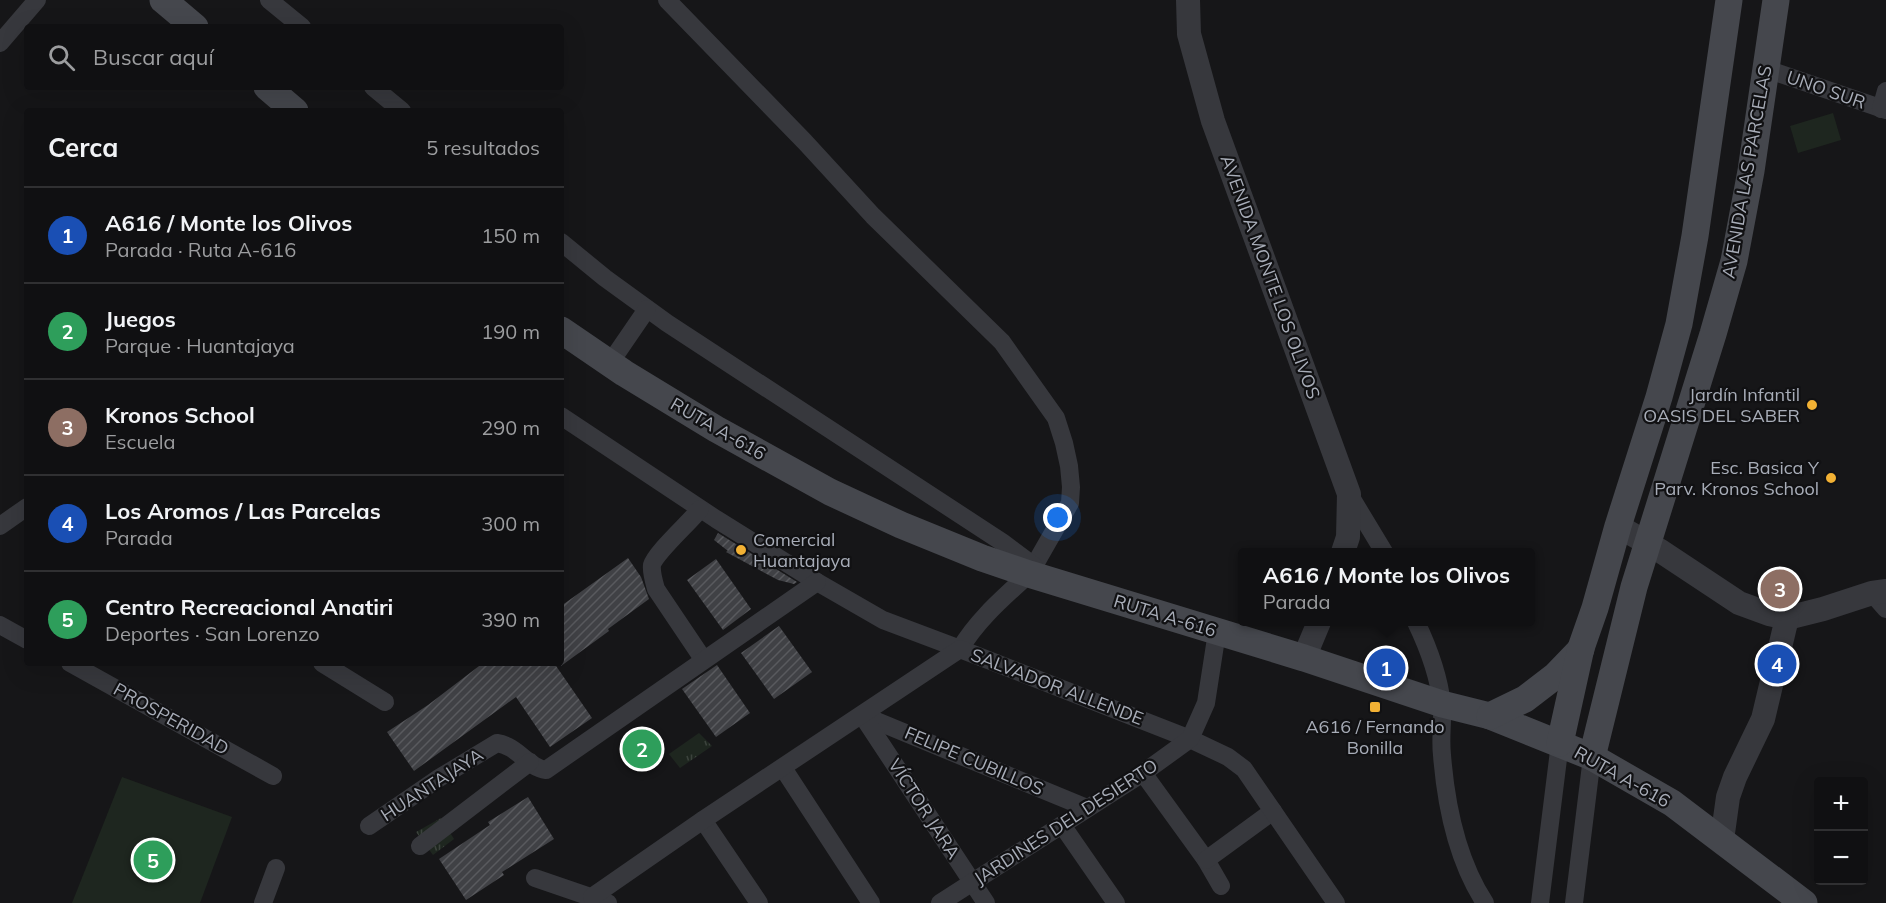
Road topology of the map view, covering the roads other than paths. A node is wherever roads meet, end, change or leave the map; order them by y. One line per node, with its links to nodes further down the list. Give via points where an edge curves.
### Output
1 (37, 0): 10 (street)
2 (163, 0): 8 (main road)
3 (269, 0): 9 (street)
4 (667, 0): 30 (street, via 873,216 1002,342 1056,418 1069,466 1070,503)
5 (1188, 0): 22 (street, AVENIDA MONTE LOS OLIVOS, via 1189,34 1213,121)
6 (1729, 0): 26 (main road, via 1679,324)
7 (1776, 0): 11 (main road, AVENIDA LAS PARCELAS)
8 (191, 24)
9 (298, 24)
10 (0, 43)
11 (1766, 69): 14 (street, UNO SUR); 27 (main road, AVENIDA LAS PARCELAS, via 1734,261)
12 (270, 90): 15 (main road)
13 (377, 90): 16 (street)
14 (1884, 103)
15 (292, 108)
16 (398, 108)
17 (564, 244): 18 (street)
18 (648, 309): 20 (street); 30 (street, via 1002,542)
19 (564, 332): 20 (main road, RUTA A-616)
20 (610, 363): 30 (main road, RUTA A-616, via 716,429 830,492 982,558)
21 (564, 418): 24 (street)
22 (1349, 494): 28 (street, AVENIDA MONTE LOS OLIVOS); 29 (street)
23 (24, 509): 25 (street)
24 (700, 509): 31 (street); 42 (street, via 652,566 656,589)
25 (0, 526)
26 (1618, 526): 27 (street); 39 (main road)
27 (1647, 542): 33 (street, via 1739,603); 51 (main road, AVENIDA LAS PARCELAS, via 1620,635)
28 (1344, 548)
29 (1382, 548)
30 (1032, 570): 37 (main road, RUTA A-616); 40 (street, via 985,614)
31 (817, 582): 40 (street, via 883,620); 42 (street)
32 (1881, 598): 33 (street)
33 (1787, 618): 61 (street, via 1763,719 1728,797)
34 (0, 625): 38 (street)
35 (1317, 626): 41 (street)
36 (1418, 626): 46 (street, via 1430,652)
37 (1217, 632): 41 (main road, RUTA A-616); 49 (street, via 1206,703)
38 (24, 638)
39 (1581, 648): 48 (main road, via 1556,676 1525,699); 50 (main road)
40 (960, 649): 47 (street, SALVADOR ALLENDE); 49 (street, SALVADOR ALLENDE)
41 (1304, 658): 46 (main road, RUTA A-616)
42 (704, 659): 52 (street, via 546,770)
43 (74, 666): 55 (street, PROSPERIDAD)
44 (327, 666): 45 (street)
45 (385, 702)
46 (1442, 704): 48 (main road, RUTA A-616); 76 (street, via 1442,754 1449,808 1462,857)
47 (862, 715): 53 (street, SALVADOR ALLENDE); 56 (street, FELIPE CUBILLOS); 66 (street, VÍCTOR JARA)
48 (1490, 716): 50 (main road, RUTA A-616)
49 (1190, 739): 54 (street, JARDINES DEL DESIERTO); 57 (street, SALVADOR ALLENDE, via 1237,762)
50 (1560, 743): 51 (main road, RUTA A-616); 77 (street)
51 (1592, 757): 61 (main road, RUTA A-616, via 1672,803); 78 (street)
52 (530, 762): 60 (street, HUANTAJAYA, via 511,747 497,743); 62 (street)
53 (783, 768): 58 (street, SALVADOR ALLENDE); 71 (street)
54 (1143, 772): 56 (street, JARDINES DEL DESIERTO); 63 (street)
55 (273, 776)
56 (1087, 808): 59 (street, JARDINES DEL DESIERTO)
57 (1273, 812): 63 (street); 75 (street, SALVADOR ALLENDE)
58 (703, 820): 68 (street, SALVADOR ALLENDE); 70 (street)
59 (1062, 825): 66 (street, JARDINES DEL DESIERTO); 74 (street)
60 (369, 826)
61 (1722, 840): 79 (main road, RUTA A-616)
62 (420, 846)
63 (1206, 860): 67 (street)
64 (276, 868): 69 (street)
65 (535, 878): 68 (street)
66 (972, 883): 72 (street, JARDINES DEL DESIERTO); 73 (street, VÍCTOR JARA)
67 (1221, 886)
68 (600, 900)
69 (263, 903)
70 (759, 903)
71 (871, 903)
72 (940, 903)
73 (986, 903)
74 (1116, 903)
75 (1336, 903)
76 (1485, 903)
77 (1540, 903)
78 (1574, 903)
79 (1804, 903)

